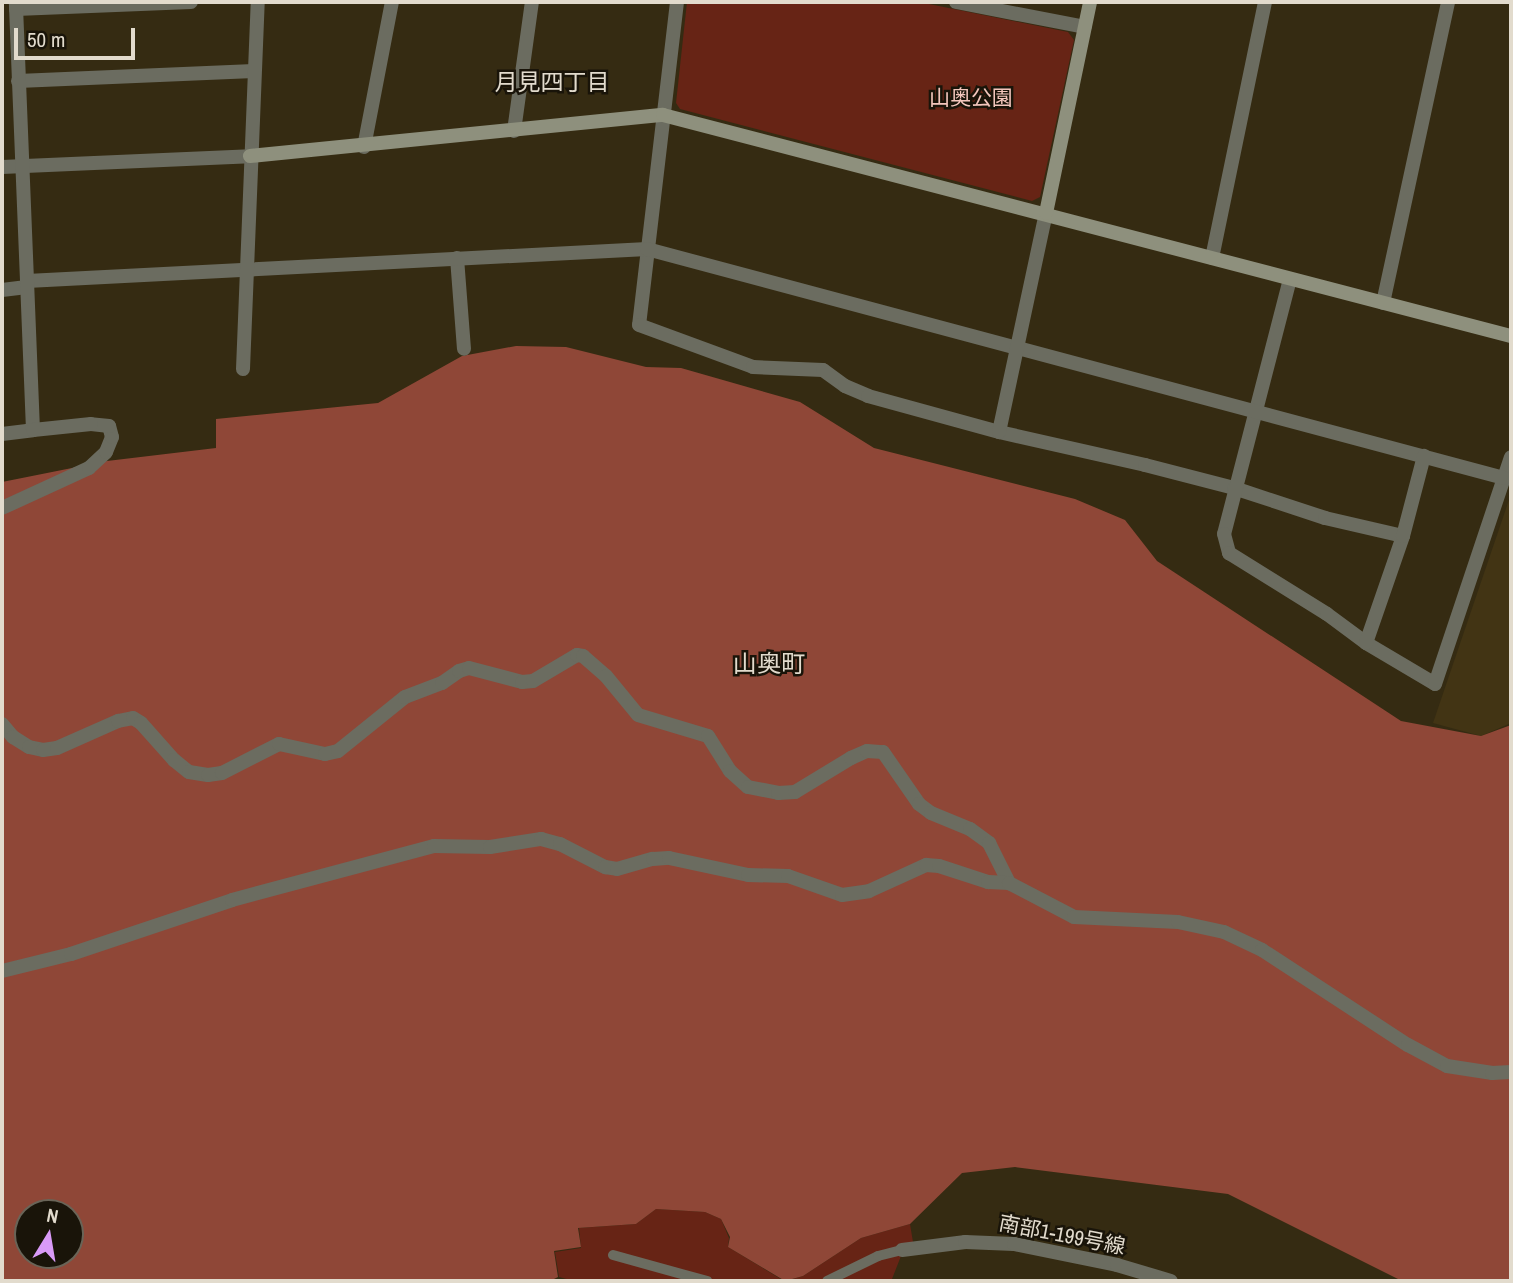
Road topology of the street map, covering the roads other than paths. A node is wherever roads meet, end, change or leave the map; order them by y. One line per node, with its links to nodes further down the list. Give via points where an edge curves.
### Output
1 (191, 2): 11 (street)
2 (258, 2): 14 (street)
3 (392, 2): 18 (street)
4 (532, 2): 17 (street)
5 (677, 2): 16 (street)
6 (956, 2): 10 (street)
7 (1090, 2): 12 (street)
8 (1265, 2): 25 (street)
9 (1448, 2): 30 (street)
10 (981, 4): 12 (street)
11 (16, 5): 15 (street)
12 (1084, 27): 22 (street)
13 (2, 69): 15 (street)
14 (254, 71): 15 (street); 19 (street)
15 (18, 75): 21 (street)
16 (663, 115): 17 (street); 22 (street); 23 (street)
17 (514, 131): 18 (street)
18 (364, 147): 19 (street)
19 (250, 156): 21 (street); 26 (street)
20 (2, 166): 21 (street)
21 (23, 166): 28 (street)
22 (1046, 213): 25 (street); 32 (street)
23 (647, 249): 24 (street); 32 (street); 37 (street, via 639,325 753,367 822,370 869,396)
24 (457, 258): 26 (street); 33 (street)
25 (1212, 258): 27 (street)
26 (246, 270): 28 (street); 34 (street)
27 (1290, 279): 30 (street); 35 (street)
28 (27, 284): 29 (street); 36 (street)
29 (2, 290)
30 (1383, 303): 31 (street)
31 (1511, 336)
32 (1017, 347): 35 (street); 37 (street)
33 (464, 349)
34 (243, 369)
35 (1256, 411): 39 (street); 42 (street)
36 (33, 430): 38 (street); 43 (street, via 92,424 109,426 112,437 106,453 89,468)
37 (999, 432): 42 (street)
38 (2, 434)
39 (1424, 456): 41 (street); 44 (street)
40 (1511, 457): 41 (street)
41 (1504, 478): 45 (street, via 1435,684)
42 (1234, 488): 44 (street, via 1325,518); 45 (street, via 1224,534 1229,553)
43 (2, 508)
44 (1403, 536): 45 (street)
45 (1366, 643)
46 (2, 724): 47 (street, via 13,737 43,750 133,718 189,772 208,775 222,773 279,744 332,754 405,697 470,668 533,681 578,655 645,719 708,736 730,771 748,787 795,792 851,758 867,751 883,752 925,808 989,843)
47 (1009, 883): 48 (street, via 926,865 869,891 842,895 788,876 748,875 669,858 617,869 605,867 541,839 490,847 434,846 232,900 71,954); 49 (street, via 1074,917 1178,922 1224,932 1262,950 1447,1066)
48 (2, 971)
49 (1511, 1072)
50 (902, 1250): 53 (lane, via 878,1256); 54 (street, 南部1-199号線, via 965,1242 1014,1244)
51 (613, 1255): 52 (lane)
52 (707, 1281)
53 (827, 1281)
54 (1171, 1281)

